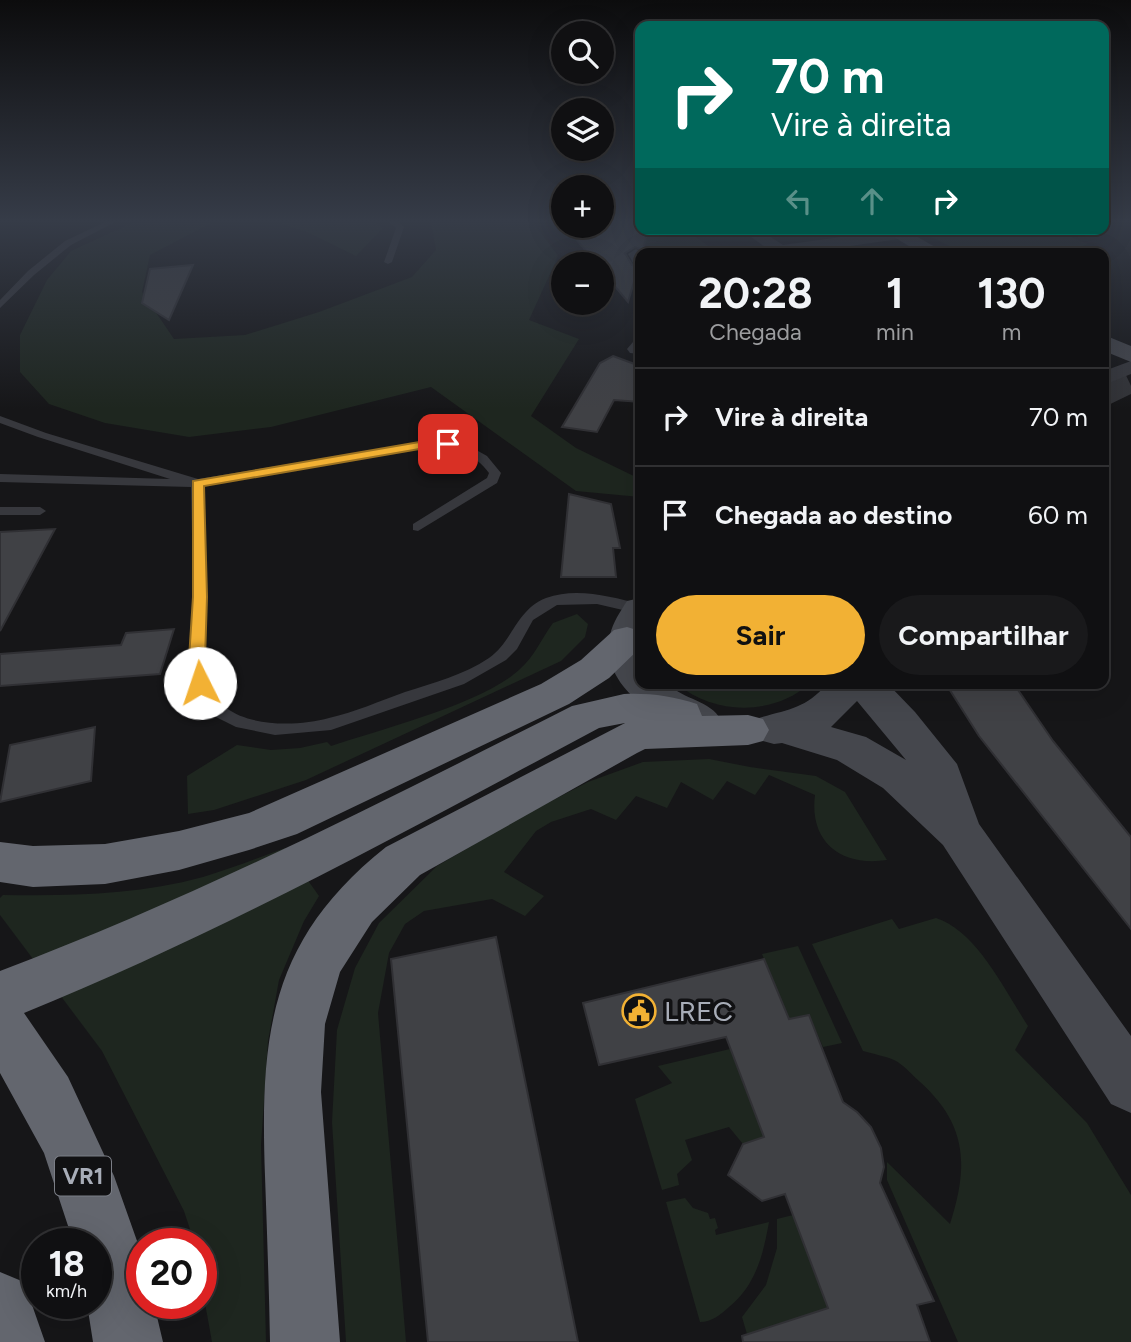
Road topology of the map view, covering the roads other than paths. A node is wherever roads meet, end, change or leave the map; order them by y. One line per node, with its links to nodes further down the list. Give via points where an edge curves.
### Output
1 (21, 284): 2 (lane)
2 (0, 306)
3 (1109, 344): 4 (main road)
4 (1131, 355)
5 (1131, 367): 6 (street)
6 (1109, 377)
7 (0, 419): 9 (lane)
8 (0, 478): 9 (lane)
9 (197, 483): 12 (lane, via 431,444 465,447 490,465 493,480); 13 (lane, via 200,683 205,699 215,708 249,725 295,730 331,724 469,676 503,654 529,615 555,602 591,597)
10 (0, 511): 11 (lane)
11 (40, 511)
12 (418, 527)
13 (635, 619)
14 (635, 620): 23 (highway, via 595,669 555,694 281,821 142,858 50,865)
15 (635, 624): 16 (main road, via 628,655)
16 (635, 669)
17 (649, 689): 20 (main road)
18 (845, 689): 21 (main road, via 838,702 814,718)
19 (869, 689): 22 (main road, via 942,776)
20 (683, 714): 21 (main road, via 714,725); 24 (highway, via 643,706 586,717 267,880 90,963)
21 (765, 729): 22 (main road, via 851,748 898,776); 30 (highway, via 640,734 403,861 352,907 316,968 303,1002 297,1039 292,1111)
22 (959, 832): 26 (main road)
23 (0, 862)
24 (0, 997)
25 (0, 1026): 29 (highway, VR1, via 41,1088 90,1192 109,1247)
26 (1131, 1084)
27 (0, 1306): 28 (highway)
28 (10, 1342)
29 (128, 1342)
30 (305, 1342)

